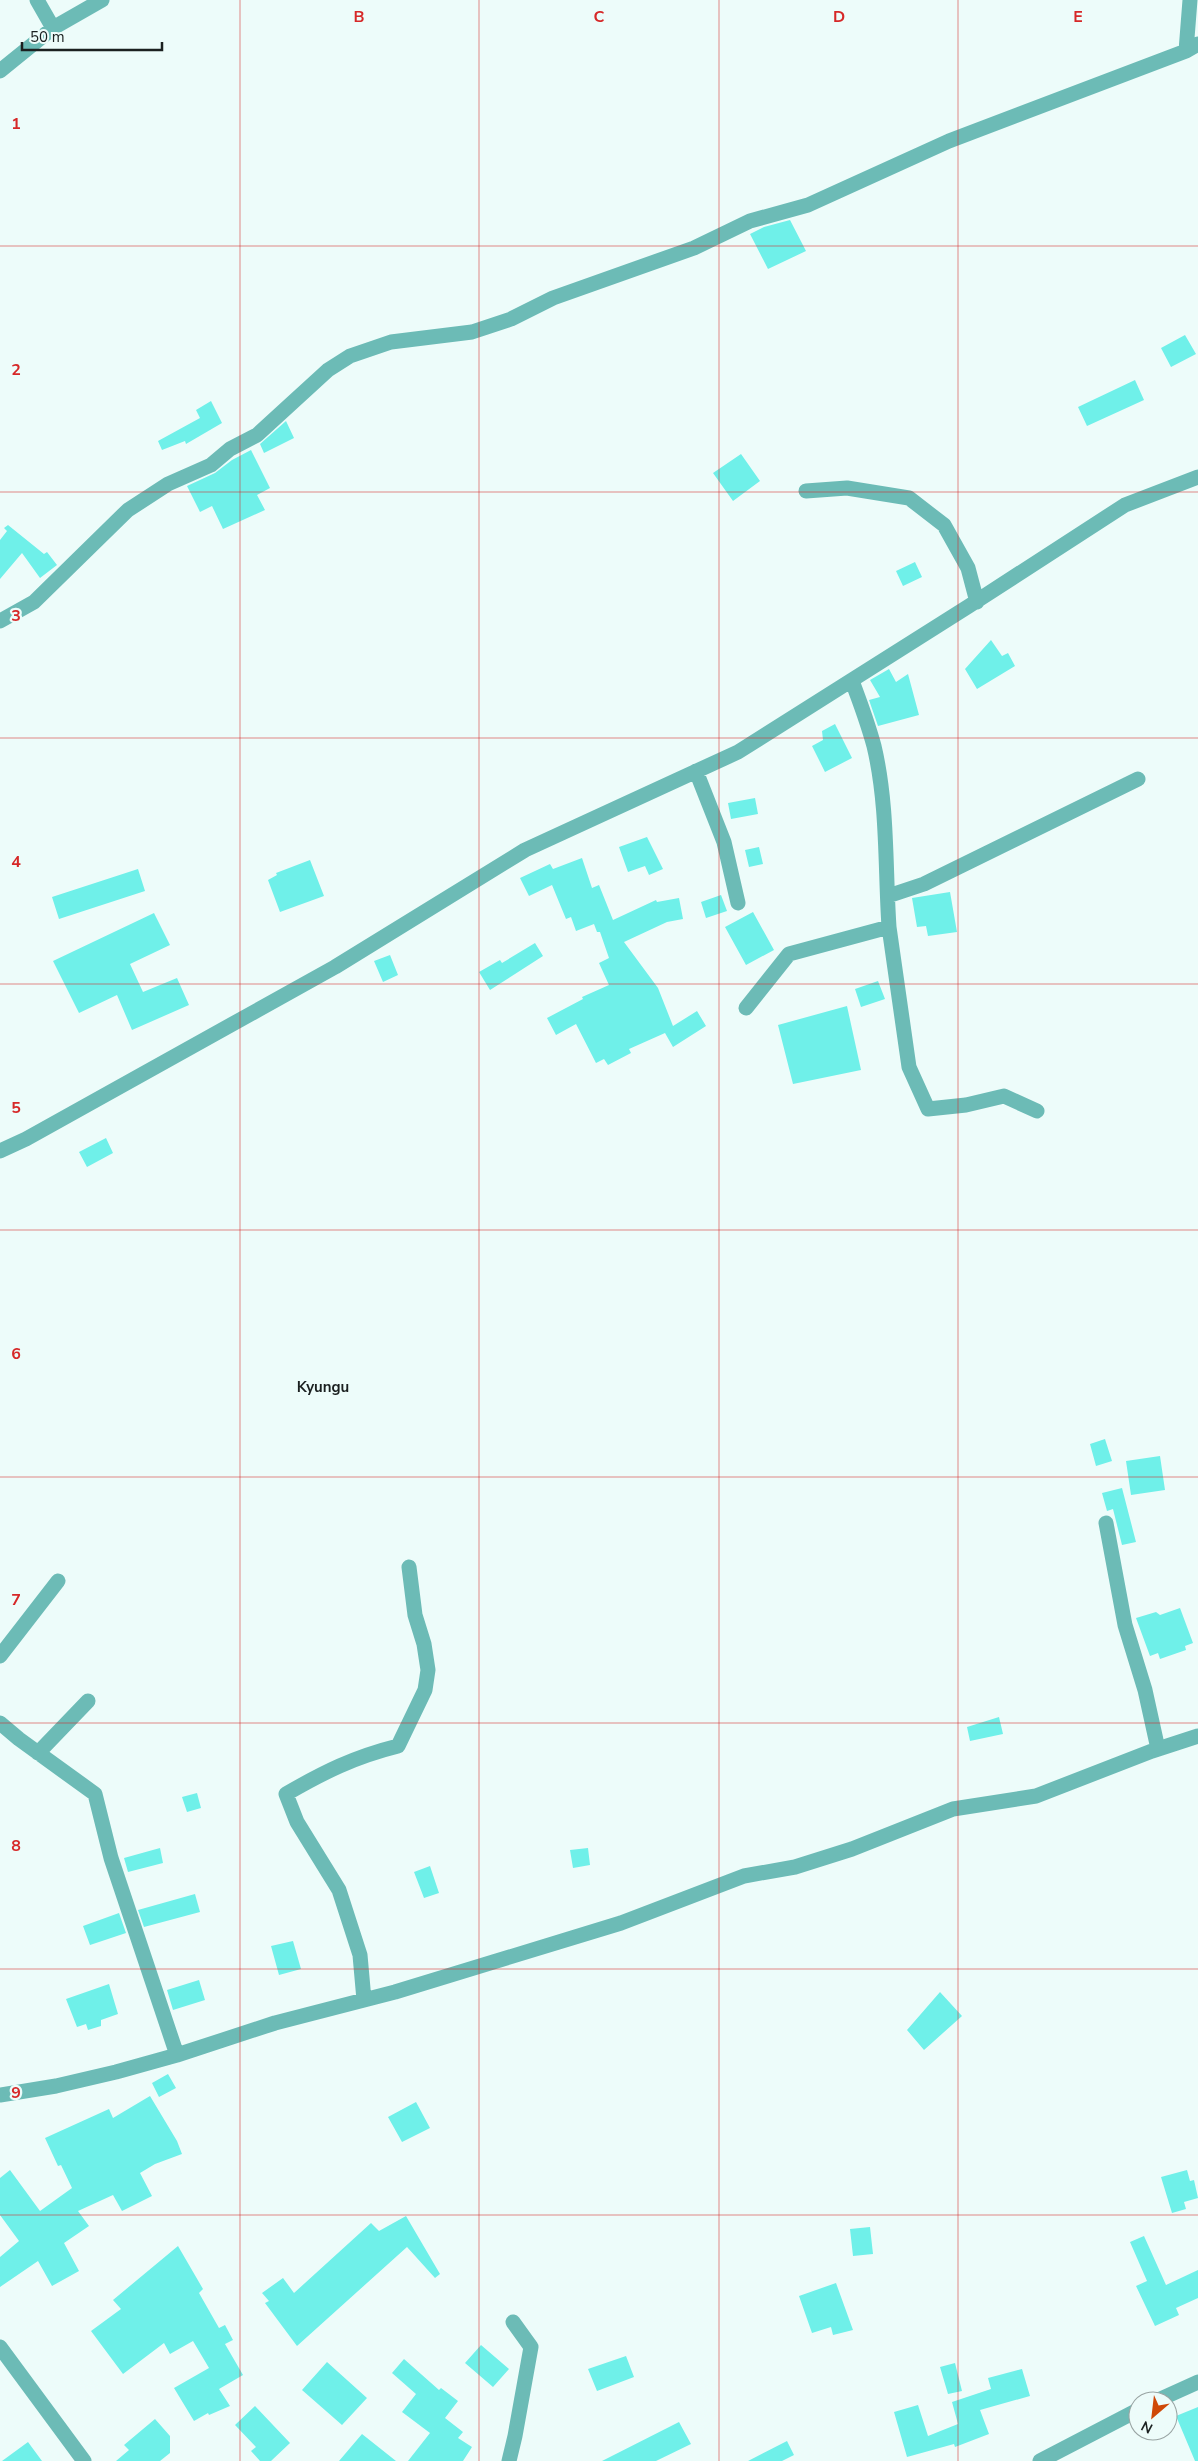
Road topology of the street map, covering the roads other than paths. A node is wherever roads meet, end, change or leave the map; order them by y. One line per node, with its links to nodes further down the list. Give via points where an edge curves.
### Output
1 (37, 0): 4 (street)
2 (102, 0): 4 (street)
3 (1190, 0): 5 (street)
4 (53, 28): 6 (street)
5 (1192, 48): 10 (street, via 949,141 808,205 750,221 694,248 553,298 511,319 472,332 391,342 350,356 328,370 257,435 128,510 34,602)
6 (0, 70)
7 (1198, 477): 9 (street, via 1124,505)
8 (806, 491): 9 (street, via 847,488 909,498 944,525 968,568)
9 (977, 602): 11 (street)
10 (0, 622)
11 (852, 680): 12 (street, via 738,752); 14 (street, via 874,748 883,812)
12 (696, 771): 15 (street, via 724,842); 19 (street, via 525,850 335,967)
13 (1138, 779): 14 (street, via 924,884)
14 (888, 896): 16 (street)
15 (738, 903)
16 (889, 927): 17 (street, via 789,954); 18 (street, via 909,1067 928,1109 1004,1096)
17 (746, 1008)
18 (1037, 1111)
19 (0, 1151)
20 (1106, 1523): 27 (street, via 1125,1625 1145,1690)
21 (409, 1567): 29 (street, via 415,1615 428,1670 425,1690 398,1746 330,1769 286,1794 297,1822 339,1890 360,1954)
22 (58, 1581): 23 (street)
23 (0, 1656)
24 (88, 1701): 28 (street)
25 (0, 1723): 28 (street)
26 (1198, 1736): 27 (street)
27 (1158, 1749): 29 (street, via 1036,1796 953,1809 852,1849 795,1867 744,1876 621,1923)
28 (38, 1753): 30 (street, via 95,1794 111,1858)
29 (364, 2000): 30 (street, via 276,2023)
30 (177, 2056): 31 (street, via 56,2086)
31 (0, 2094)
32 (513, 2322): 38 (street, via 531,2347)
33 (0, 2347): 37 (street)
34 (1198, 2382): 35 (street)
35 (1178, 2391)
36 (1128, 2415): 39 (street)
37 (84, 2461)
38 (509, 2461)
39 (1040, 2461)

